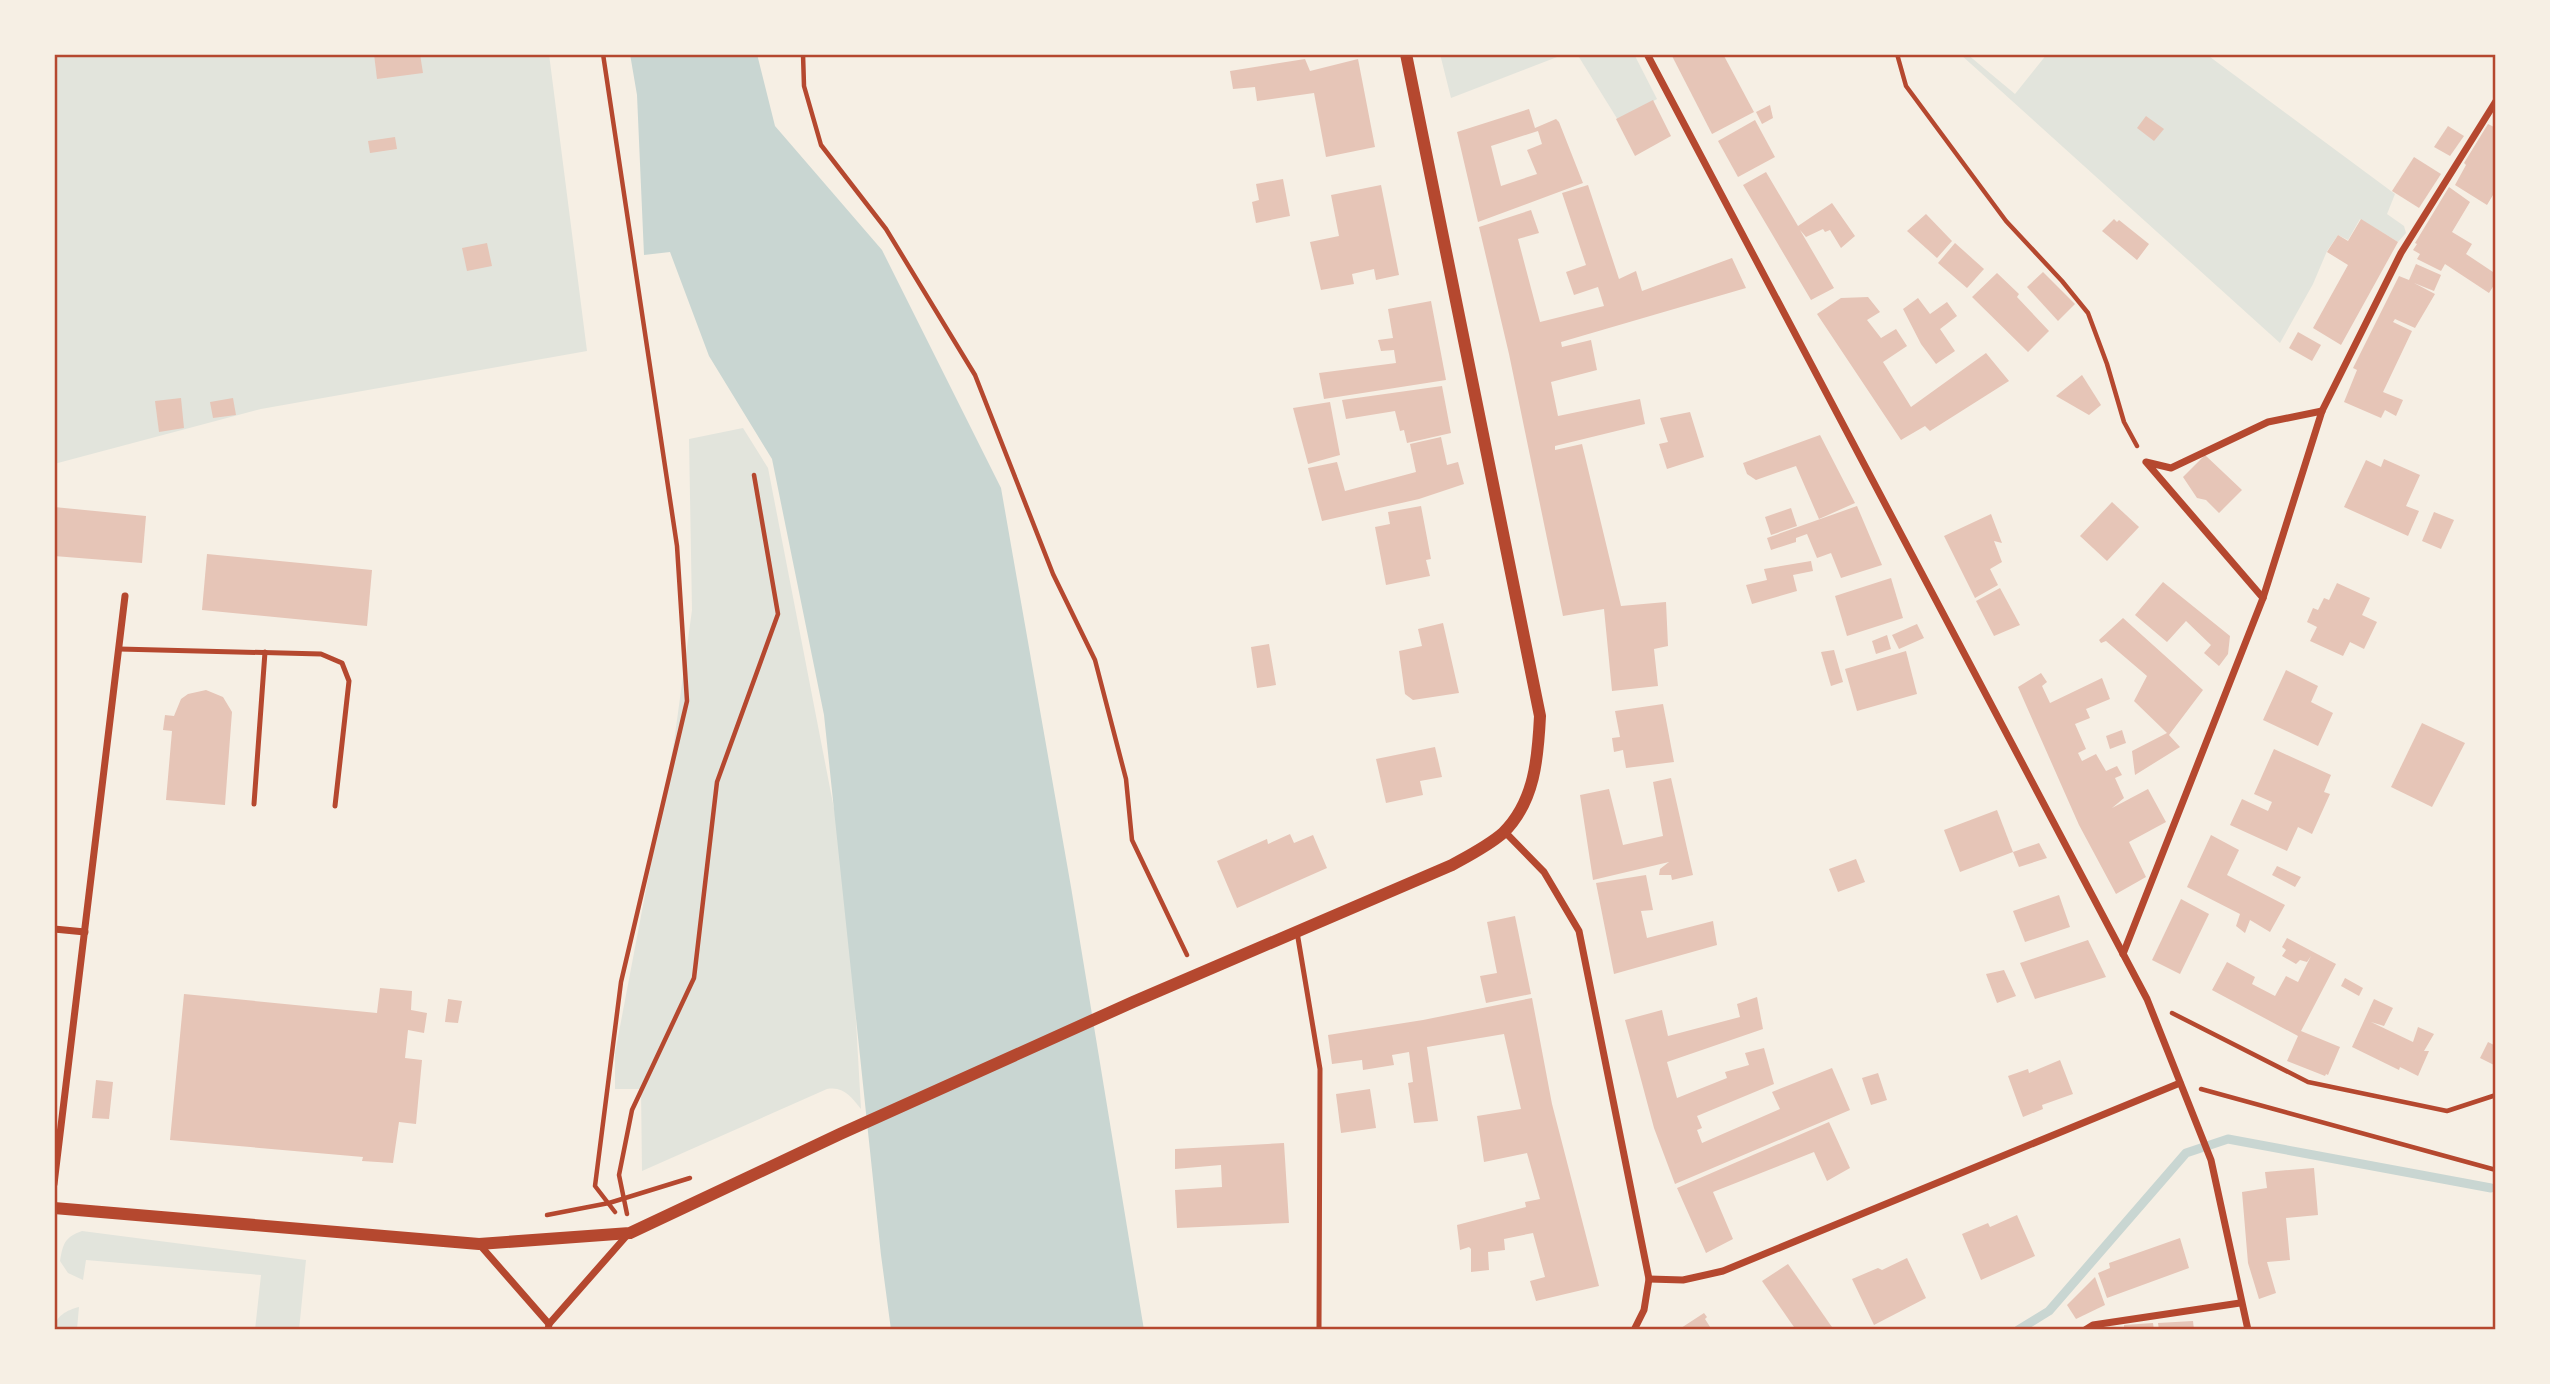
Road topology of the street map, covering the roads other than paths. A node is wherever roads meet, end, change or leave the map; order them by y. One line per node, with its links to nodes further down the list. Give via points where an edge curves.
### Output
1 (1406, 54): 11 (street, via 1540,716 1537,763 1528,797)
2 (1647, 54): 15 (street)
3 (2496, 101): 4 (street, via 2401,253)
4 (2322, 411): 6 (street); 6 (street, via 2268,422 2172,468 2146,461)
5 (125, 596): 7 (street)
6 (2263, 598): 15 (street)
7 (119, 649): 8 (lane); 13 (street)
8 (265, 652): 9 (lane); 10 (lane, via 321,654 342,663 349,681)
9 (254, 804)
10 (335, 806)
11 (1505, 832): 14 (street, via 1452,865); 21 (street, via 1544,872 1579,931)
12 (54, 929): 13 (street)
13 (85, 932): 17 (street)
14 (1297, 932): 19 (street, via 840,1134); 24 (lane, via 1321,1069)
15 (2123, 954): 16 (street, via 2147,999)
16 (2180, 1083): 21 (street, via 1723,1271 1683,1280); 22 (street, via 2211,1160)
17 (54, 1184)
18 (54, 1208): 20 (street)
19 (630, 1233): 20 (street); 23 (street)
20 (478, 1244): 23 (street)
21 (1649, 1279): 25 (street, via 1644,1310)
22 (2240, 1303): 26 (street, via 2093,1325); 27 (street)
23 (548, 1327)
24 (1319, 1330)
25 (1634, 1330)
26 (2085, 1330)
27 (2248, 1330)

